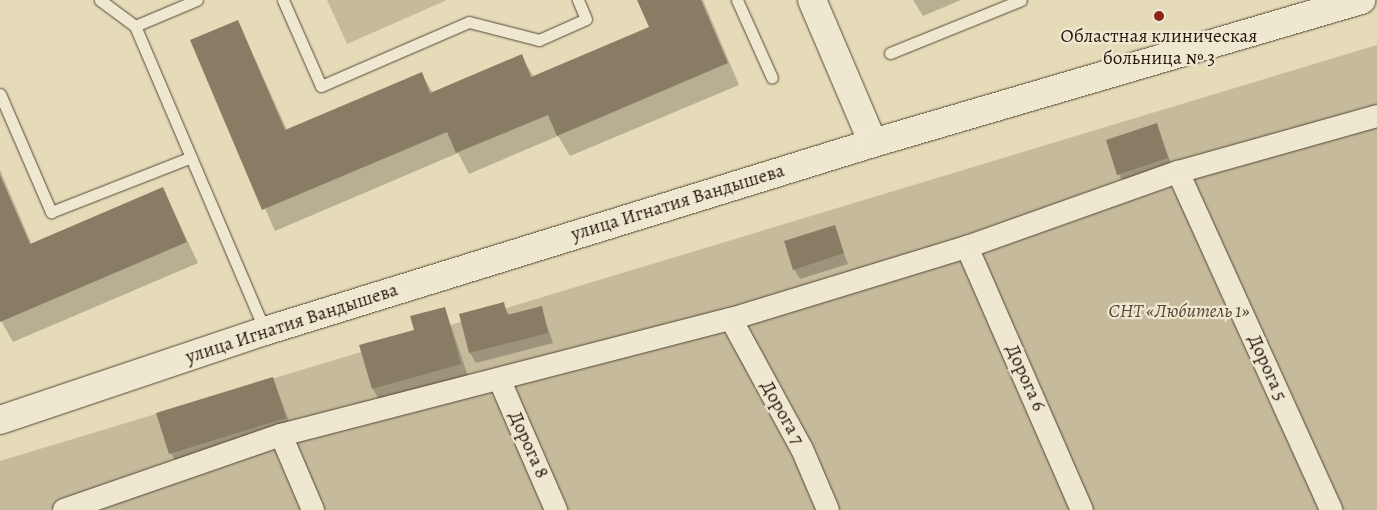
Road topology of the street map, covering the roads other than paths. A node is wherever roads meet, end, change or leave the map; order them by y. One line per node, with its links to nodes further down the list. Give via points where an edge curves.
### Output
1 (100, 0): 9 (lane)
2 (197, 0): 9 (lane)
3 (283, 0): 4 (lane, via 321,86 470,22 540,40 586,19)
4 (578, 0)
5 (738, 0): 11 (lane)
6 (812, 0): 14 (street)
7 (1021, 0): 10 (lane)
8 (1361, 0): 14 (street, улица Игнатия Вандышева)
9 (135, 26): 15 (lane)
10 (890, 53)
11 (772, 78)
12 (0, 94): 15 (lane, via 51,212)
13 (1377, 116): 16 (street)
14 (873, 143): 19 (street, улица Игнатия Вандышева)
15 (191, 157): 19 (lane)
16 (1178, 172): 17 (street); 28 (street, Дорога 5)
17 (967, 247): 18 (street); 27 (street, Дорога 6)
18 (731, 319): 20 (street); 26 (street, Дорога 7, via 802,449)
19 (265, 331): 21 (street, улица Игнатия Вандышева)
20 (500, 381): 22 (street); 25 (street, Дорога 8)
21 (0, 420)
22 (281, 434): 23 (street); 24 (street)
23 (68, 509)
24 (314, 510)
25 (556, 510)
26 (828, 510)
27 (1082, 510)
28 (1331, 510)

